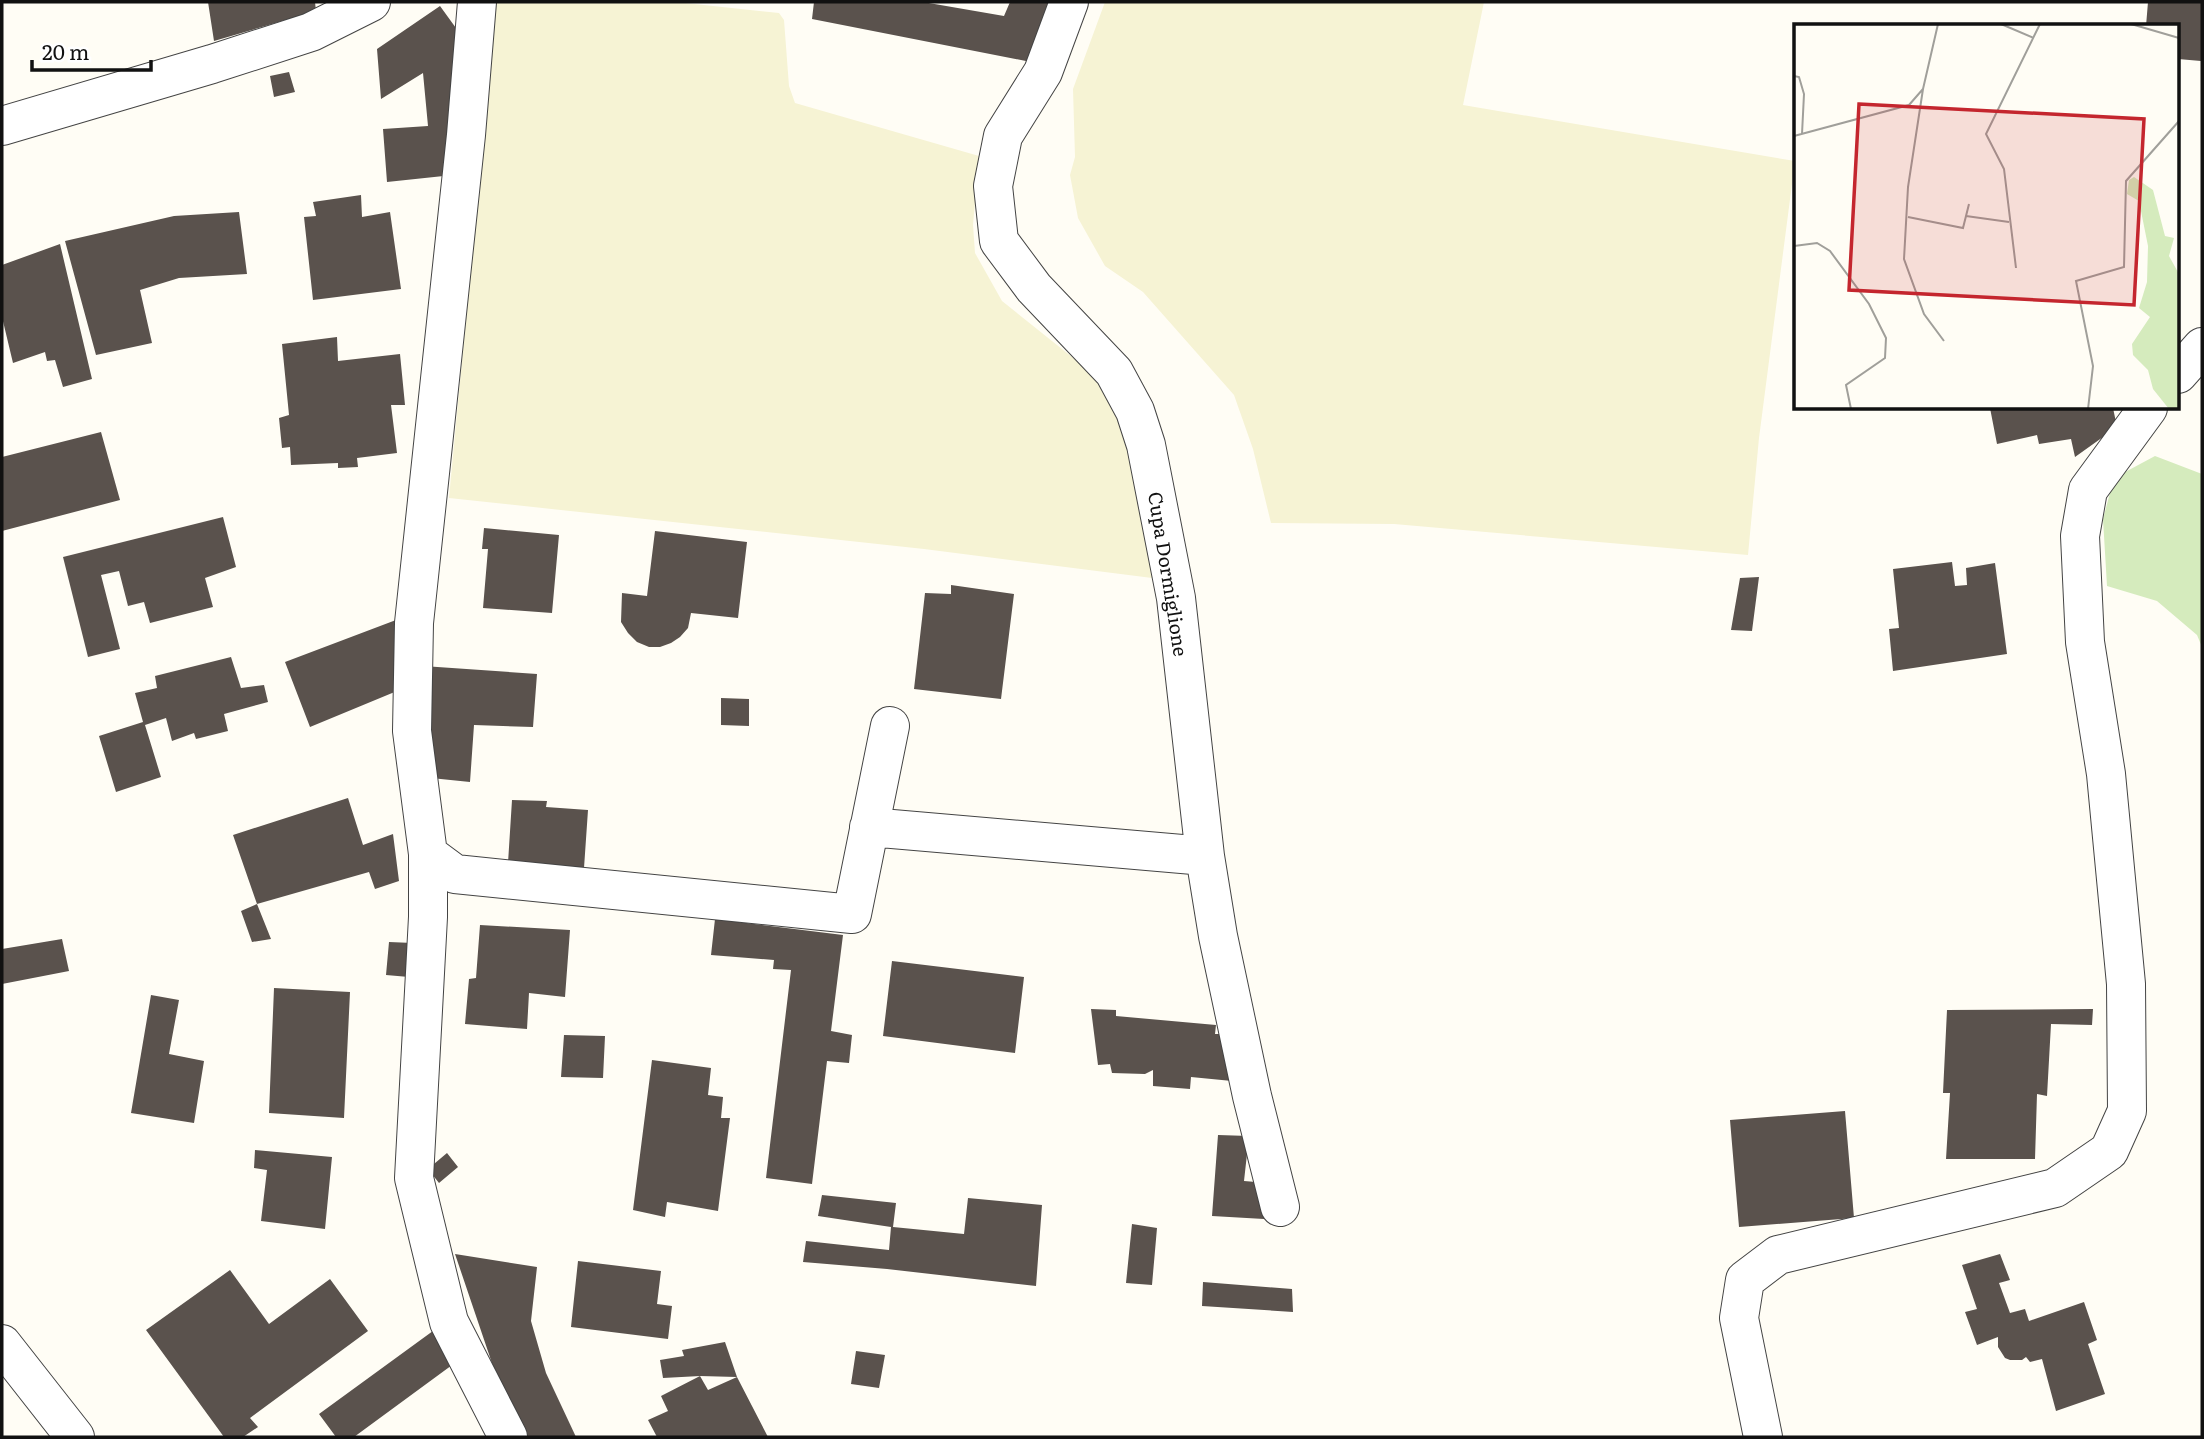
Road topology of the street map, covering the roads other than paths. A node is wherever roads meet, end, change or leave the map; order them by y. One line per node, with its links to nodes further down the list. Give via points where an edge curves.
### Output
1 (371, 2): 4 (street, via 311,32)
2 (477, 2): 10 (street, via 414,623 412,731)
3 (1069, 2): 11 (street, Cupa Dormiglione, via 1043,72 1003,136 993,186 999,241 1034,288 1114,372 1135,411 1176,598)
4 (2, 126)
5 (2202, 347): 6 (street)
6 (2180, 372)
7 (2147, 410): 16 (street, via 2088,490 2080,536 2085,642 2106,774 2126,985 2127,1111 2109,1151 2055,1188 1778,1255 1745,1280 1739,1318)
8 (890, 726): 9 (street)
9 (869, 827): 10 (street, via 852,914 455,874); 11 (street)
10 (428, 854): 15 (street, via 414,1178 449,1322)
11 (1205, 856): 12 (street, Cupa Dormiglione, via 1252,1096)
12 (1280, 1207)
13 (2, 1345): 14 (street)
14 (75, 1437)
15 (508, 1437)
16 (1763, 1437)

